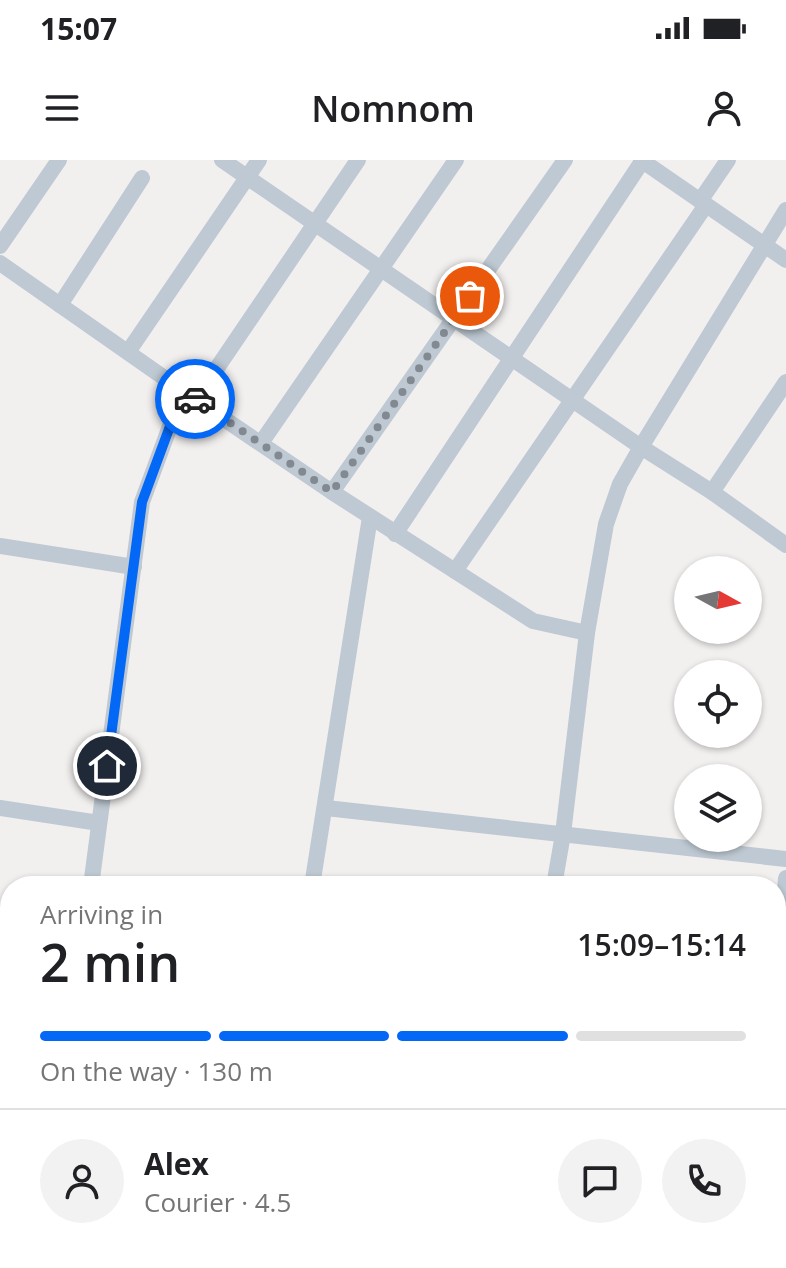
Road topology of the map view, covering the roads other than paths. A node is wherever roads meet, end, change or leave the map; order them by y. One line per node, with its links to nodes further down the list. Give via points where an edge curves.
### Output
1 (59, 160): 15 (street)
2 (222, 160): 10 (street)
3 (259, 160): 10 (street)
4 (358, 160): 13 (street)
5 (456, 160): 18 (street)
6 (565, 160): 20 (street)
7 (642, 160): 11 (street); 22 (street)
8 (728, 160): 11 (street)
9 (142, 178): 19 (street)
10 (247, 178): 13 (street); 21 (street)
11 (703, 203): 14 (street); 25 (street)
12 (786, 210): 14 (street)
13 (314, 223): 18 (street); 24 (street)
14 (764, 245): 16 (street); 27 (street)
15 (0, 246)
16 (786, 260)
17 (0, 263): 19 (street)
18 (381, 269): 20 (street); 26 (street)
19 (60, 305): 21 (street)
20 (454, 318): 22 (street); 28 (street)
21 (128, 352): 24 (street)
22 (512, 358): 25 (street); 31 (street)
23 (786, 382): 29 (street)
24 (189, 395): 26 (street); 34 (street, via 142,502)
25 (572, 399): 27 (street); 35 (street)
26 (261, 443): 28 (street)
27 (641, 447): 29 (street); 36 (street, via 606,524)
28 (332, 492): 30 (street)
29 (712, 492): 32 (street)
30 (370, 517): 31 (street); 38 (street)
31 (395, 534): 35 (street)
32 (786, 545)
33 (0, 546): 34 (street)
34 (134, 567): 39 (street)
35 (455, 571): 36 (street, via 533,621)
36 (587, 633): 40 (street)
37 (0, 808): 39 (street)
38 (326, 808): 40 (street); 43 (street)
39 (99, 823): 42 (street)
40 (563, 834): 41 (street); 44 (street)
41 (786, 859)
42 (92, 876)
43 (314, 876)
44 (556, 876)

